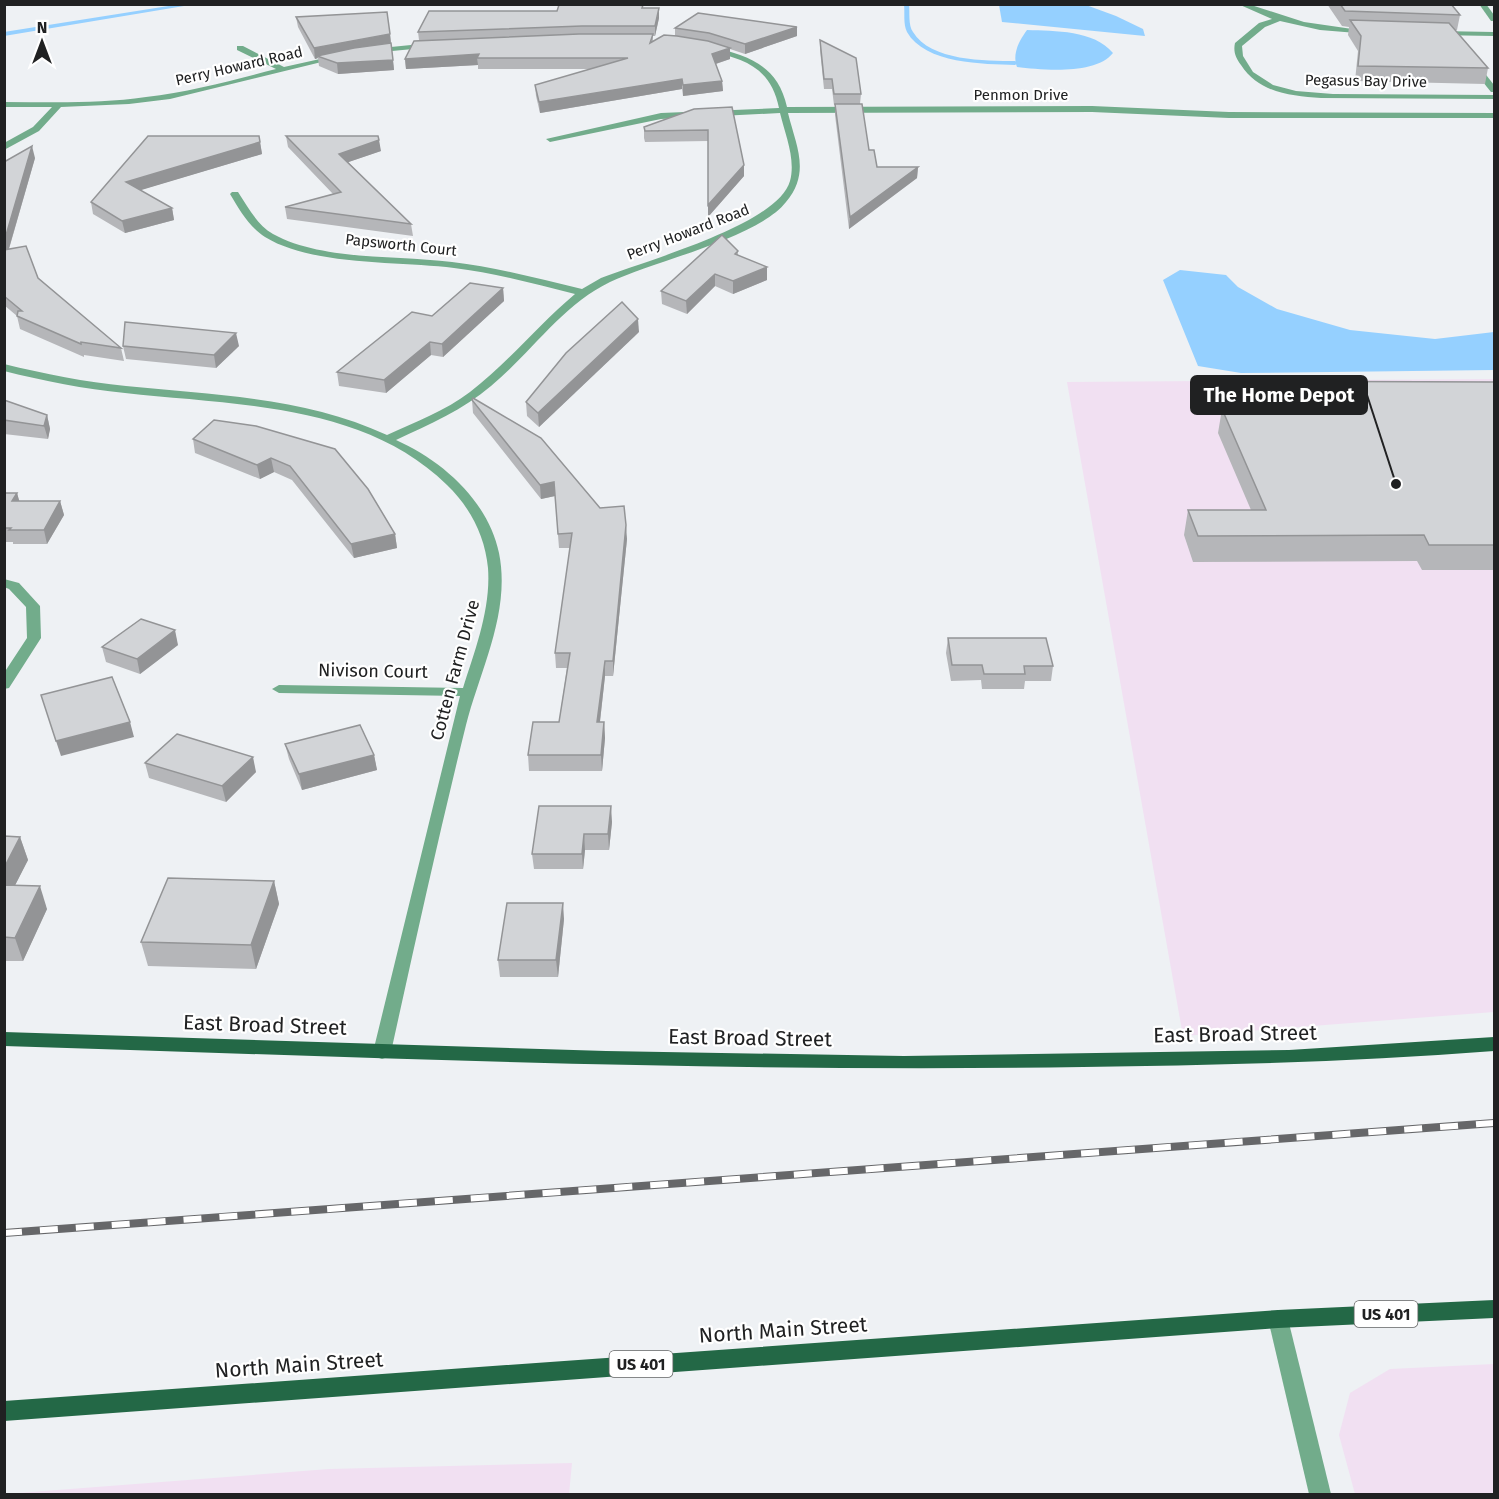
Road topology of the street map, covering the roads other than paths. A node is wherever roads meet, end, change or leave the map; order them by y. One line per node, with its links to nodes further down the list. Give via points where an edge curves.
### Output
1 (1241, 4): 3 (street)
2 (1482, 4): 4 (street)
3 (1278, 19): 5 (street, via 1331,30); 16 (street, Pegasus Bay Drive, via 1262,25 1238,45 1237,52 1245,68 1269,86 1333,96)
4 (1494, 19)
5 (1379, 33)
6 (1425, 33): 7 (street)
7 (1449, 33): 8 (street); 9 (street)
8 (1494, 34)
9 (1455, 41)
10 (440, 44): 14 (street, Perry Howard Road, via 357,53)
11 (701, 46): 19 (street, Perry Howard Road, via 762,69 776,84)
12 (240, 48): 14 (street)
13 (1468, 58): 15 (street)
14 (284, 70): 18 (street, Perry Howard Road, via 155,99)
15 (1494, 90)
16 (1494, 97)
17 (4, 104): 18 (street, Perry Howard Road)
18 (60, 104): 22 (street, via 36,129)
19 (783, 110): 20 (street, Penmon Drive, via 1092,108 1229,115); 21 (street, Penmon Drive, via 661,116); 24 (street, Perry Howard Road, via 797,170 790,194 778,207 753,222 608,278)
20 (1494, 116)
21 (550, 139)
22 (4, 147)
23 (235, 194): 24 (street, Papsworth Court, via 259,229 294,246 456,265)
24 (584, 293): 26 (street, Perry Howard Road, via 473,396)
25 (4, 367): 26 (street, Cotten Farm Drive, via 62,382 290,410 326,417)
26 (388, 439): 30 (street, Cotten Farm Drive, via 442,473 476,512 488,537 495,590)
27 (4, 583): 28 (street, via 15,586 33,606 34,638)
28 (4, 685)
29 (279, 688): 30 (street, Nivison Court)
30 (467, 692): 33 (street, Cotten Farm Drive)
31 (4, 1039): 33 (main road, East Broad Street)
32 (1494, 1044): 33 (main road, East Broad Street, via 1289,1057 904,1063)
33 (382, 1052)
34 (1494, 1309): 35 (main road, North Main Street / US 401)
35 (1278, 1319): 36 (main road, North Main Street / US 401); 37 (street)
36 (4, 1411)
37 (1320, 1494)

